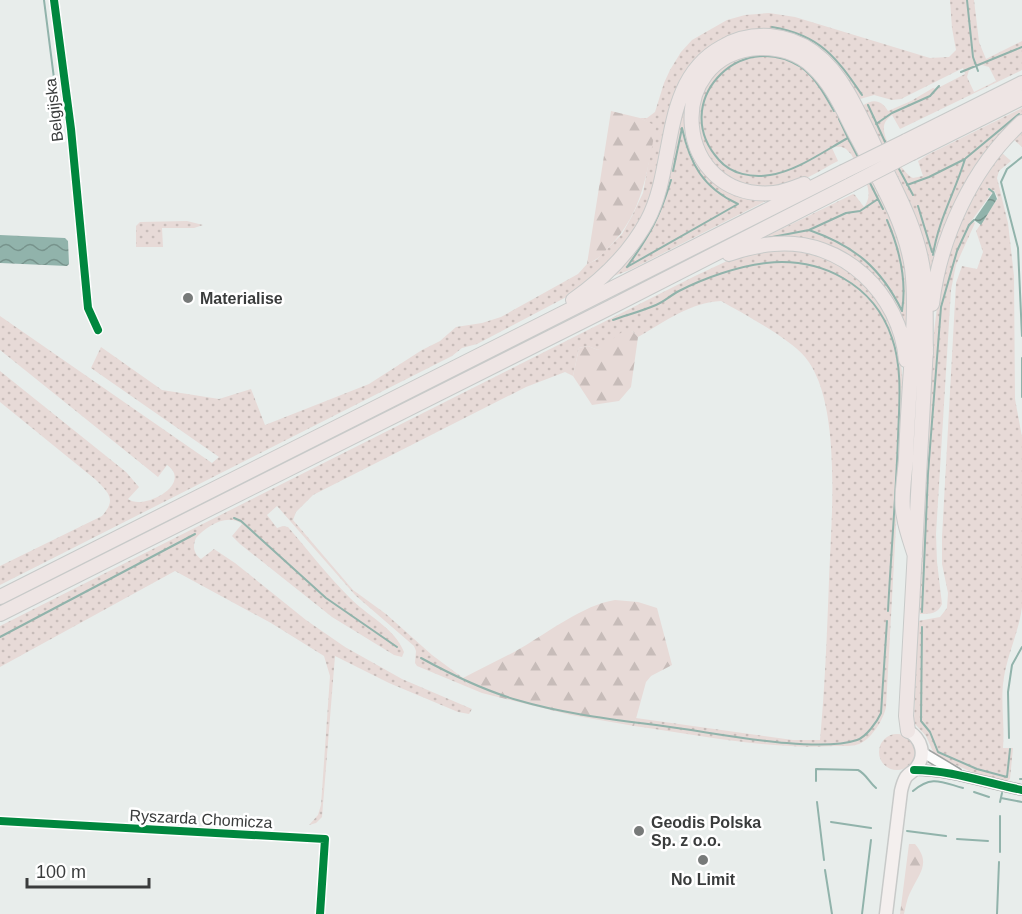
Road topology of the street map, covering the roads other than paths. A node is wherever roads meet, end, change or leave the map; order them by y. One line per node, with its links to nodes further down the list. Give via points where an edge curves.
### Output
1 (54, 0): 8 (street, Belgijska, via 88,308)
2 (1022, 83): 5 (highway, bridge)
3 (1022, 98): 6 (highway, bridge)
4 (1022, 122): 9 (highway, via 1010,132 976,180 948,234 933,290)
5 (843, 172): 7 (highway); 10 (highway, via 777,193 741,190 722,181 700,157 691,133 692,103 703,79 717,63 734,54 768,48 804,60 833,93 888,197 908,248 914,305)
6 (615, 305): 10 (highway, via 644,296 741,250 775,243 825,252 866,276 894,315 905,352); 13 (highway)
7 (540, 324): 9 (highway, via 602,278 638,236 654,206 678,103 701,62 734,41 772,36 804,46 832,70 851,99 904,206 917,241 924,277); 12 (highway)
8 (98, 330)
9 (926, 354): 11 (highway)
10 (909, 402): 11 (highway, via 903,514)
11 (915, 556): 14 (highway)
12 (0, 597)
13 (0, 614)
14 (908, 730): 15 (main road, via 918,740)
15 (922, 752): 16 (main road); 17 (street)
16 (914, 770): 17 (street); 21 (main road, via 901,791)
17 (962, 776): 18 (street)
18 (1022, 789)
19 (0, 821): 20 (street, Ryszarda Chomicza, via 325,839)
20 (320, 914)
21 (886, 914)

